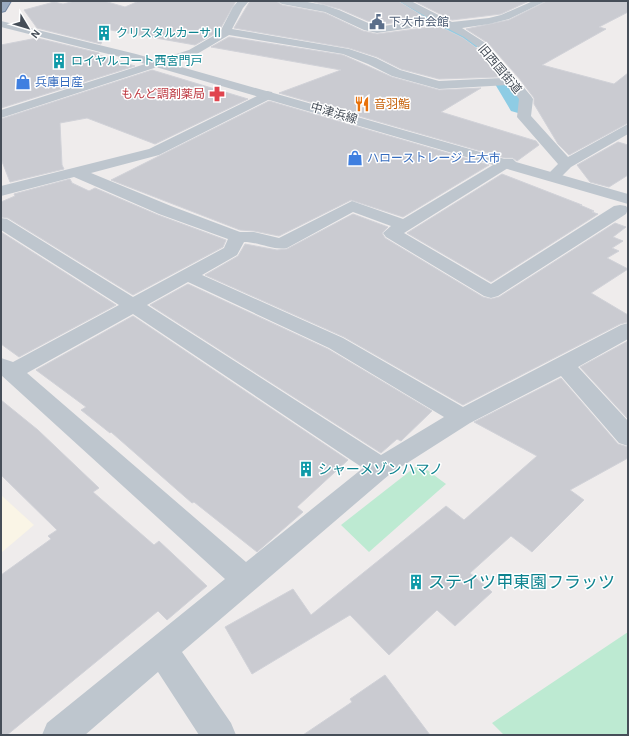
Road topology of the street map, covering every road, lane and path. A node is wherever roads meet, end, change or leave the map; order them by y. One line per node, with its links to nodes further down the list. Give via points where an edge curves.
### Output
1 (6, 1): 6 (highway)
2 (244, 1): 10 (street, via 238,6)
3 (282, 1): 8 (street, via 342,14 377,30)
4 (404, 1): 8 (street, 旧西国街道)
5 (541, 1): 8 (street, via 489,22)
6 (1, 9)
7 (1, 19): 11 (street, 中津浜線)
8 (439, 22): 13 (street, 旧西国街道, via 483,46)
9 (1, 24): 11 (street, 中津浜線)
10 (225, 31): 12 (street, via 213,42 193,52); 13 (street, via 345,51 396,72 439,85)
11 (39, 32): 12 (street, 中津浜線)
12 (158, 64): 14 (street, 中津浜線); 15 (street)
13 (509, 81): 18 (street, 旧西国街道, via 526,99 524,117)
14 (267, 95): 17 (street, 中津浜線); 19 (street, via 154,152)
15 (1, 114)
16 (628, 128): 18 (street)
17 (508, 162): 20 (street, 中津浜線); 24 (street)
18 (566, 164): 20 (street)
19 (76, 172): 21 (street); 25 (street, via 164,210)
20 (553, 176): 22 (street, 中津浜線)
21 (1, 192)
22 (626, 207): 24 (street, via 491,292 392,233)
23 (1, 223): 27 (street)
24 (405, 225): 25 (street, via 352,206 281,244 254,237)
25 (238, 237): 26 (street, via 231,251)
26 (188, 275): 27 (street); 31 (street, via 336,343)
27 (132, 305): 30 (street); 33 (street)
28 (628, 330): 29 (street)
29 (564, 366): 31 (street); 32 (street)
30 (6, 368): 34 (street)
31 (462, 417): 33 (street)
32 (628, 437)
33 (381, 467): 34 (street)
34 (247, 580): 35 (street)
35 (162, 650): 36 (street); 37 (street)
36 (59, 735)
37 (219, 735)

